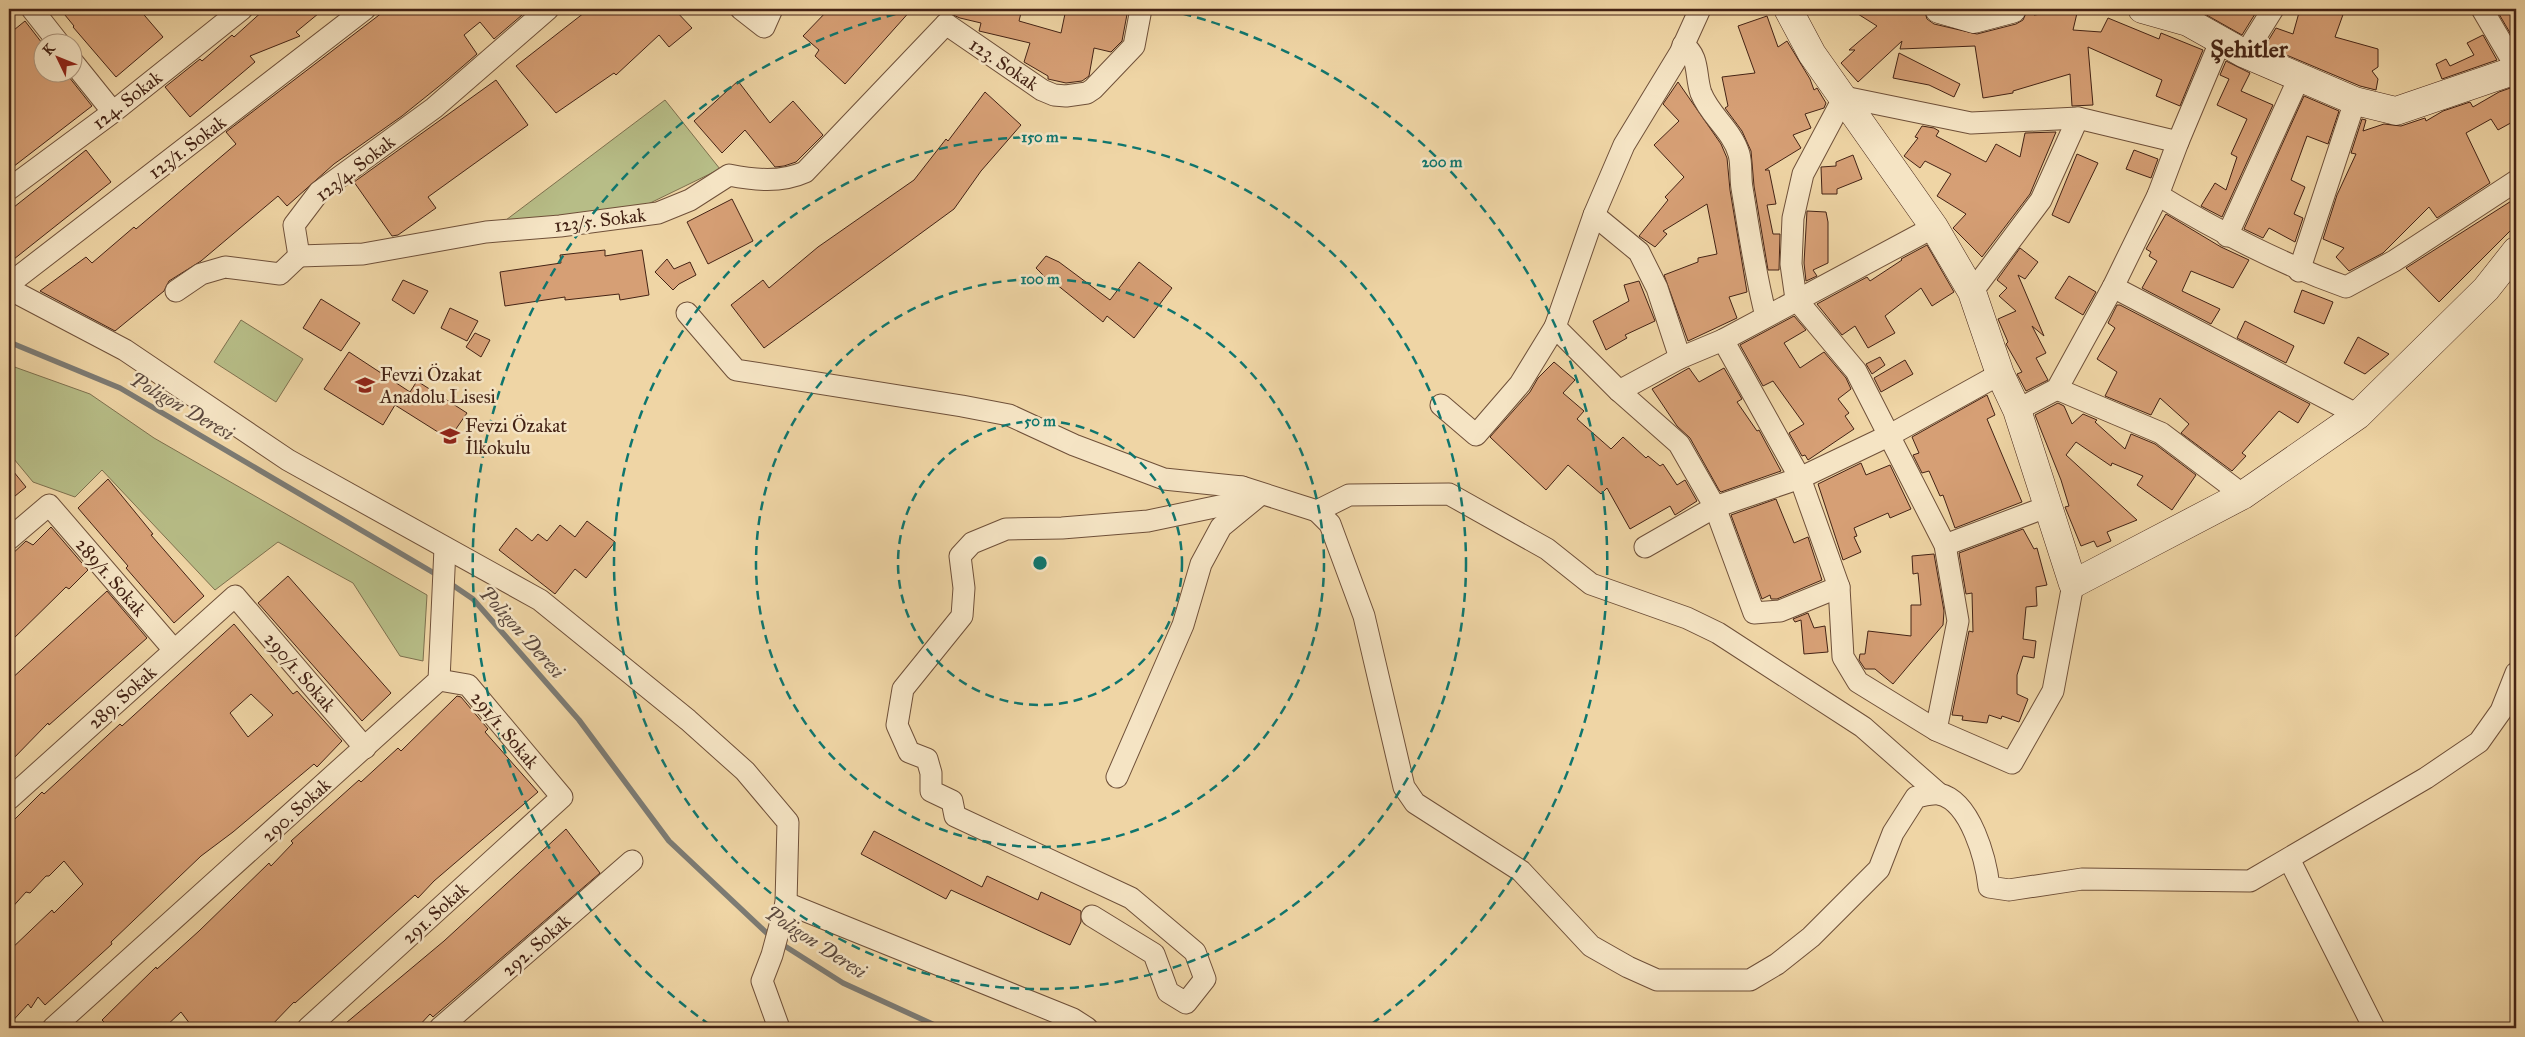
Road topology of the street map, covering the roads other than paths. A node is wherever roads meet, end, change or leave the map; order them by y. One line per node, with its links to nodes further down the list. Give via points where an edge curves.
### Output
1 (32, 9): 17 (street)
2 (242, 9): 27 (street, 124. Sokak)
3 (365, 9): 39 (street, 123/1. Sokak)
4 (548, 9): 37 (street, 123/4. Sokak, via 434,108 318,192 294,225)
5 (741, 9): 16 (street)
6 (1141, 9): 15 (street, 123. Sokak, via 1134,46 1087,93 1066,96 1042,90)
7 (1700, 9): 19 (street)
8 (1788, 9): 24 (street, via 1812,54)
9 (1939, 9): 10 (street, via 1974,19)
10 (2012, 9)
11 (2142, 9): 14 (street)
12 (2273, 9): 20 (street)
13 (2482, 9): 21 (street)
14 (2190, 16): 18 (street)
15 (946, 17): 26 (street, 123. Sokak)
16 (768, 18)
17 (50, 32)
18 (2220, 42): 20 (street); 29 (street)
19 (1683, 45): 33 (street, via 1624,145); 46 (street, via 1693,55 1697,79 1708,106 1730,133 1740,155 1754,266)
20 (2245, 54): 23 (street)
21 (2516, 68): 25 (street, via 2396,111)
22 (82, 73): 27 (street)
23 (2299, 78): 25 (street); 35 (street)
24 (1844, 97): 28 (street, via 1971,123); 34 (street); 44 (street, via 1803,174 1793,218 1791,264)
25 (2355, 101): 38 (street)
26 (865, 111): 37 (street, 123/5. Sokak, via 805,172 791,178 755,180 729,174 690,200 658,213 486,232 363,254)
27 (113, 112): 31 (street, 124. Sokak)
28 (2078, 118): 29 (street); 43 (street, via 2041,200)
29 (2178, 142): 32 (street)
30 (2516, 181): 38 (street, via 2394,261 2346,288)
31 (9, 189)
32 (2158, 195): 35 (street); 40 (street)
33 (1594, 215): 47 (street); 49 (street, via 1639,252 1657,288)
34 (1934, 227): 43 (street); 44 (street)
35 (2227, 236): 38 (street)
36 (2516, 251): 55 (street, via 2486,289)
37 (299, 256): 42 (street, via 280,274 225,267 201,274)
38 (2300, 271)
39 (9, 284)
40 (2113, 287): 51 (street); 55 (street)
41 (9, 289): 66 (street, via 126,350 288,460)
42 (176, 291)
43 (1972, 292): 50 (street)
44 (1796, 299): 46 (street); 56 (street, via 1856,371)
45 (687, 313): 58 (street, via 736,370 1009,415 1074,445 1164,478)
46 (1766, 316): 48 (street)
47 (1555, 327): 52 (street); 53 (street, via 1520,384 1476,435)
48 (1722, 340): 49 (street); 57 (street)
49 (1680, 358): 52 (street)
50 (2000, 374): 54 (street); 56 (street)
51 (2057, 389): 54 (street); 59 (street, via 2161,432)
52 (1619, 391): 61 (street, via 1679,444)
53 (1441, 405)
54 (2016, 410): 60 (street)
55 (2358, 415): 59 (street)
56 (1890, 435): 57 (street); 64 (street)
57 (1800, 478): 61 (street); 68 (street)
58 (1251, 490): 62 (street); 75 (street, via 1221,527 1201,564 1183,625); 82 (street, via 1229,504 1148,521 1006,530 972,543 960,556 964,588 962,616 903,689 898,725 909,752 927,759 931,791 952,801 955,816 1131,898 1195,952 1205,979 1186,1003 1168,992 1154,954)
59 (2243, 495): 67 (street)
60 (2049, 506): 64 (street); 67 (street)
61 (1715, 507): 65 (street); 68 (street, via 1754,613 1780,611)
62 (1316, 511): 76 (street, via 1349,495 1449,494 1547,549 1591,584 1718,633 1863,728); 76 (street, via 1330,524 1364,616 1404,787 1415,803 1521,871 1591,946 1628,968 1658,980 1750,980 1811,937 1879,869 1893,833 1916,797)
63 (9, 539): 70 (street, 289/1. Sokak, via 49,504)
64 (1945, 544): 73 (street, via 1958,621)
65 (1645, 548)
66 (445, 555): 72 (street); 81 (street, via 540,600 688,720 745,771 788,822)
67 (2073, 584): 73 (street, via 2053,691 2012,763)
68 (1839, 587): 73 (street, via 1843,657 1858,682)
69 (235, 596): 70 (street, 289. Sokak); 74 (street, 290/1. Sokak)
70 (174, 650): 78 (street, 289. Sokak)
71 (2516, 673): 79 (street, via 2501,711 2479,742 2426,778)
72 (439, 680): 74 (street, 290. Sokak); 77 (street, 291/1. Sokak, via 468,685)
73 (1936, 730)
74 (366, 748): 83 (street, 290. Sokak)
75 (1117, 777)
76 (1939, 794): 79 (street, via 1957,804 1970,824 1986,862 1989,888 2009,890 2082,879 2250,881)
77 (562, 797): 84 (street, 291. Sokak)
78 (9, 799)
79 (2289, 859): 88 (street)
80 (632, 862): 85 (street, 292. Sokak)
81 (786, 902): 86 (street, via 762,981); 87 (street, via 1073,1019)
82 (1092, 916)
83 (53, 1028)
84 (308, 1028)
85 (440, 1028)
86 (779, 1028)
87 (1087, 1028)
88 (2374, 1028)

